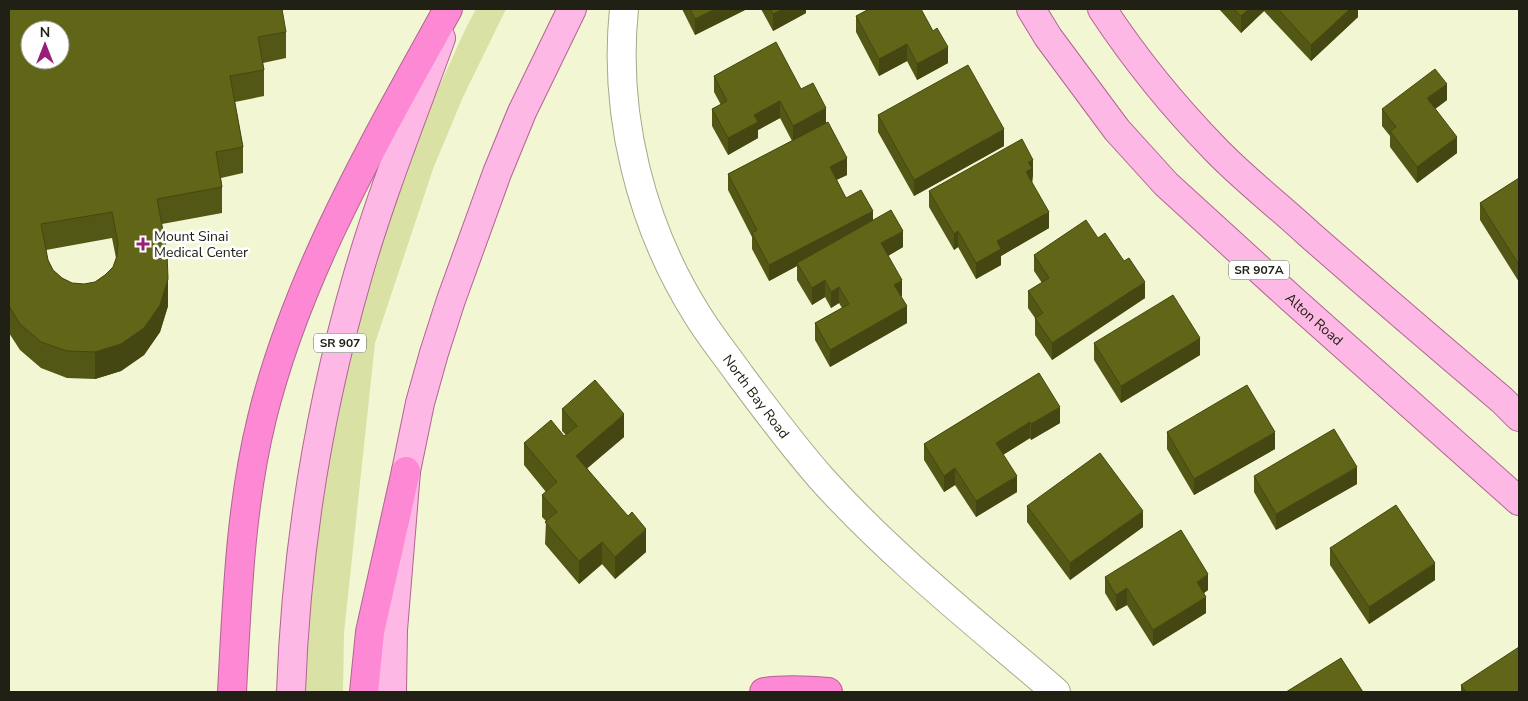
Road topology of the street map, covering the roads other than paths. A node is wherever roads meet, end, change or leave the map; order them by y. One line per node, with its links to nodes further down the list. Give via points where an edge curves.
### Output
1 (448, 9): 10 (highway, via 341,210 308,280 281,351 262,418 249,484 240,555)
2 (452, 9): 11 (main road, SR 907, via 382,201 338,350 307,509)
3 (572, 9): 8 (main road, via 522,112 471,242 434,353)
4 (624, 9): 16 (street, North Bay Road, via 621,62 633,156 652,222 676,278 698,317 784,435 822,479 905,562)
5 (1031, 9): 9 (main road, Alton Road / SR 907A, via 1117,130 1166,184)
6 (1102, 9): 7 (main road, via 1148,73 1217,151)
7 (1519, 417)
8 (406, 471): 12 (highway, via 370,632); 13 (main road, via 393,630)
9 (1519, 501)
10 (232, 692)
11 (291, 692)
12 (364, 692)
13 (392, 692)
14 (764, 692): 15 (highway)
15 (828, 692)
16 (1056, 692)

